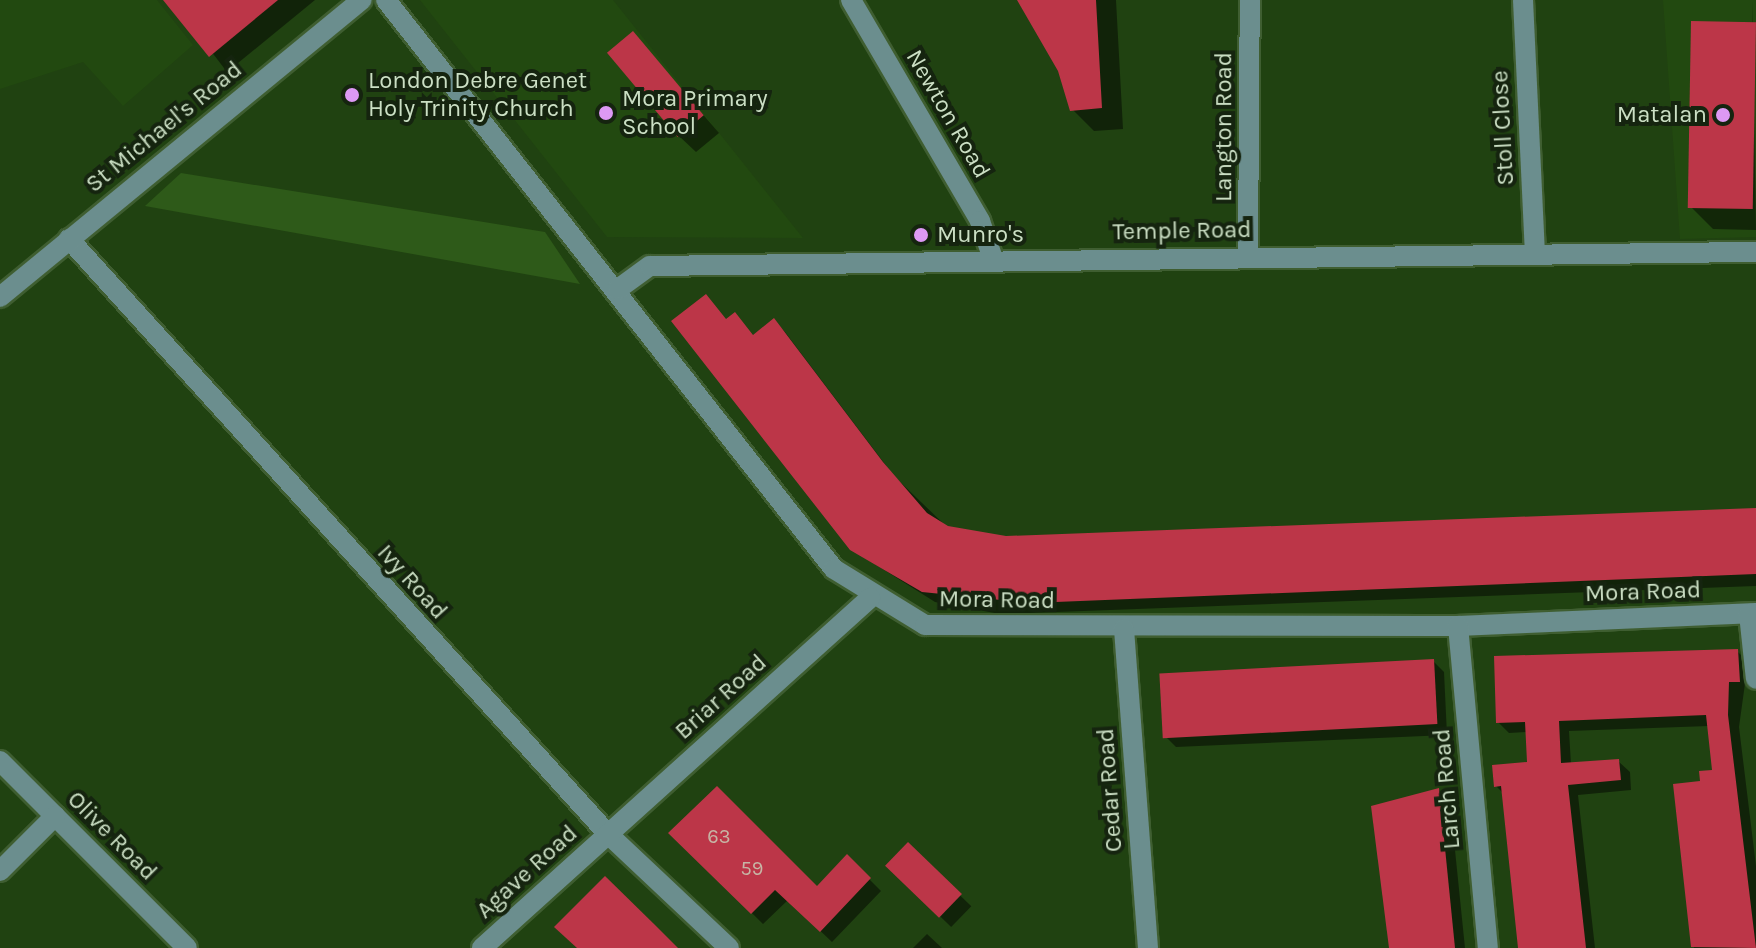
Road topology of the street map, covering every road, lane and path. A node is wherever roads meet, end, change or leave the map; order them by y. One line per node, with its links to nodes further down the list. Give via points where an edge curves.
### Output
1 (362, 0): 6 (street, St Michael's Road)
2 (386, 0): 11 (street, Mora Road)
3 (851, 0): 10 (street, Newton Road, via 980,221)
4 (1250, 0): 9 (street, Langton Road)
5 (1523, 0): 8 (street, Stoll Close)
6 (69, 239): 12 (street, St Michael's Road); 20 (street, Ivy Road)
7 (1756, 252): 8 (street, Temple Road)
8 (1535, 254): 9 (street, Temple Road)
9 (1248, 255): 10 (street, Temple Road)
10 (993, 258): 11 (street, Temple Road, via 650,266)
11 (618, 289): 13 (street, Mora Road, via 834,569)
12 (0, 297)
13 (870, 598): 16 (street, Mora Road, via 925,625); 20 (street, Briar Road)
14 (1752, 614): 15 (street, Mora Road); 17 (street)
15 (1458, 626): 16 (street, Mora Road); 26 (street, Larch Road)
16 (1124, 629): 25 (street, Cedar Road)
17 (1756, 679)
18 (0, 761): 19 (street, Olive Road)
19 (55, 816): 21 (street); 22 (street, Olive Road)
20 (608, 834): 23 (street, Agave Road); 24 (street, Ivy Road)
21 (0, 871)
22 (187, 948)
23 (482, 948)
24 (729, 948)
25 (1148, 948)
26 (1488, 948)

